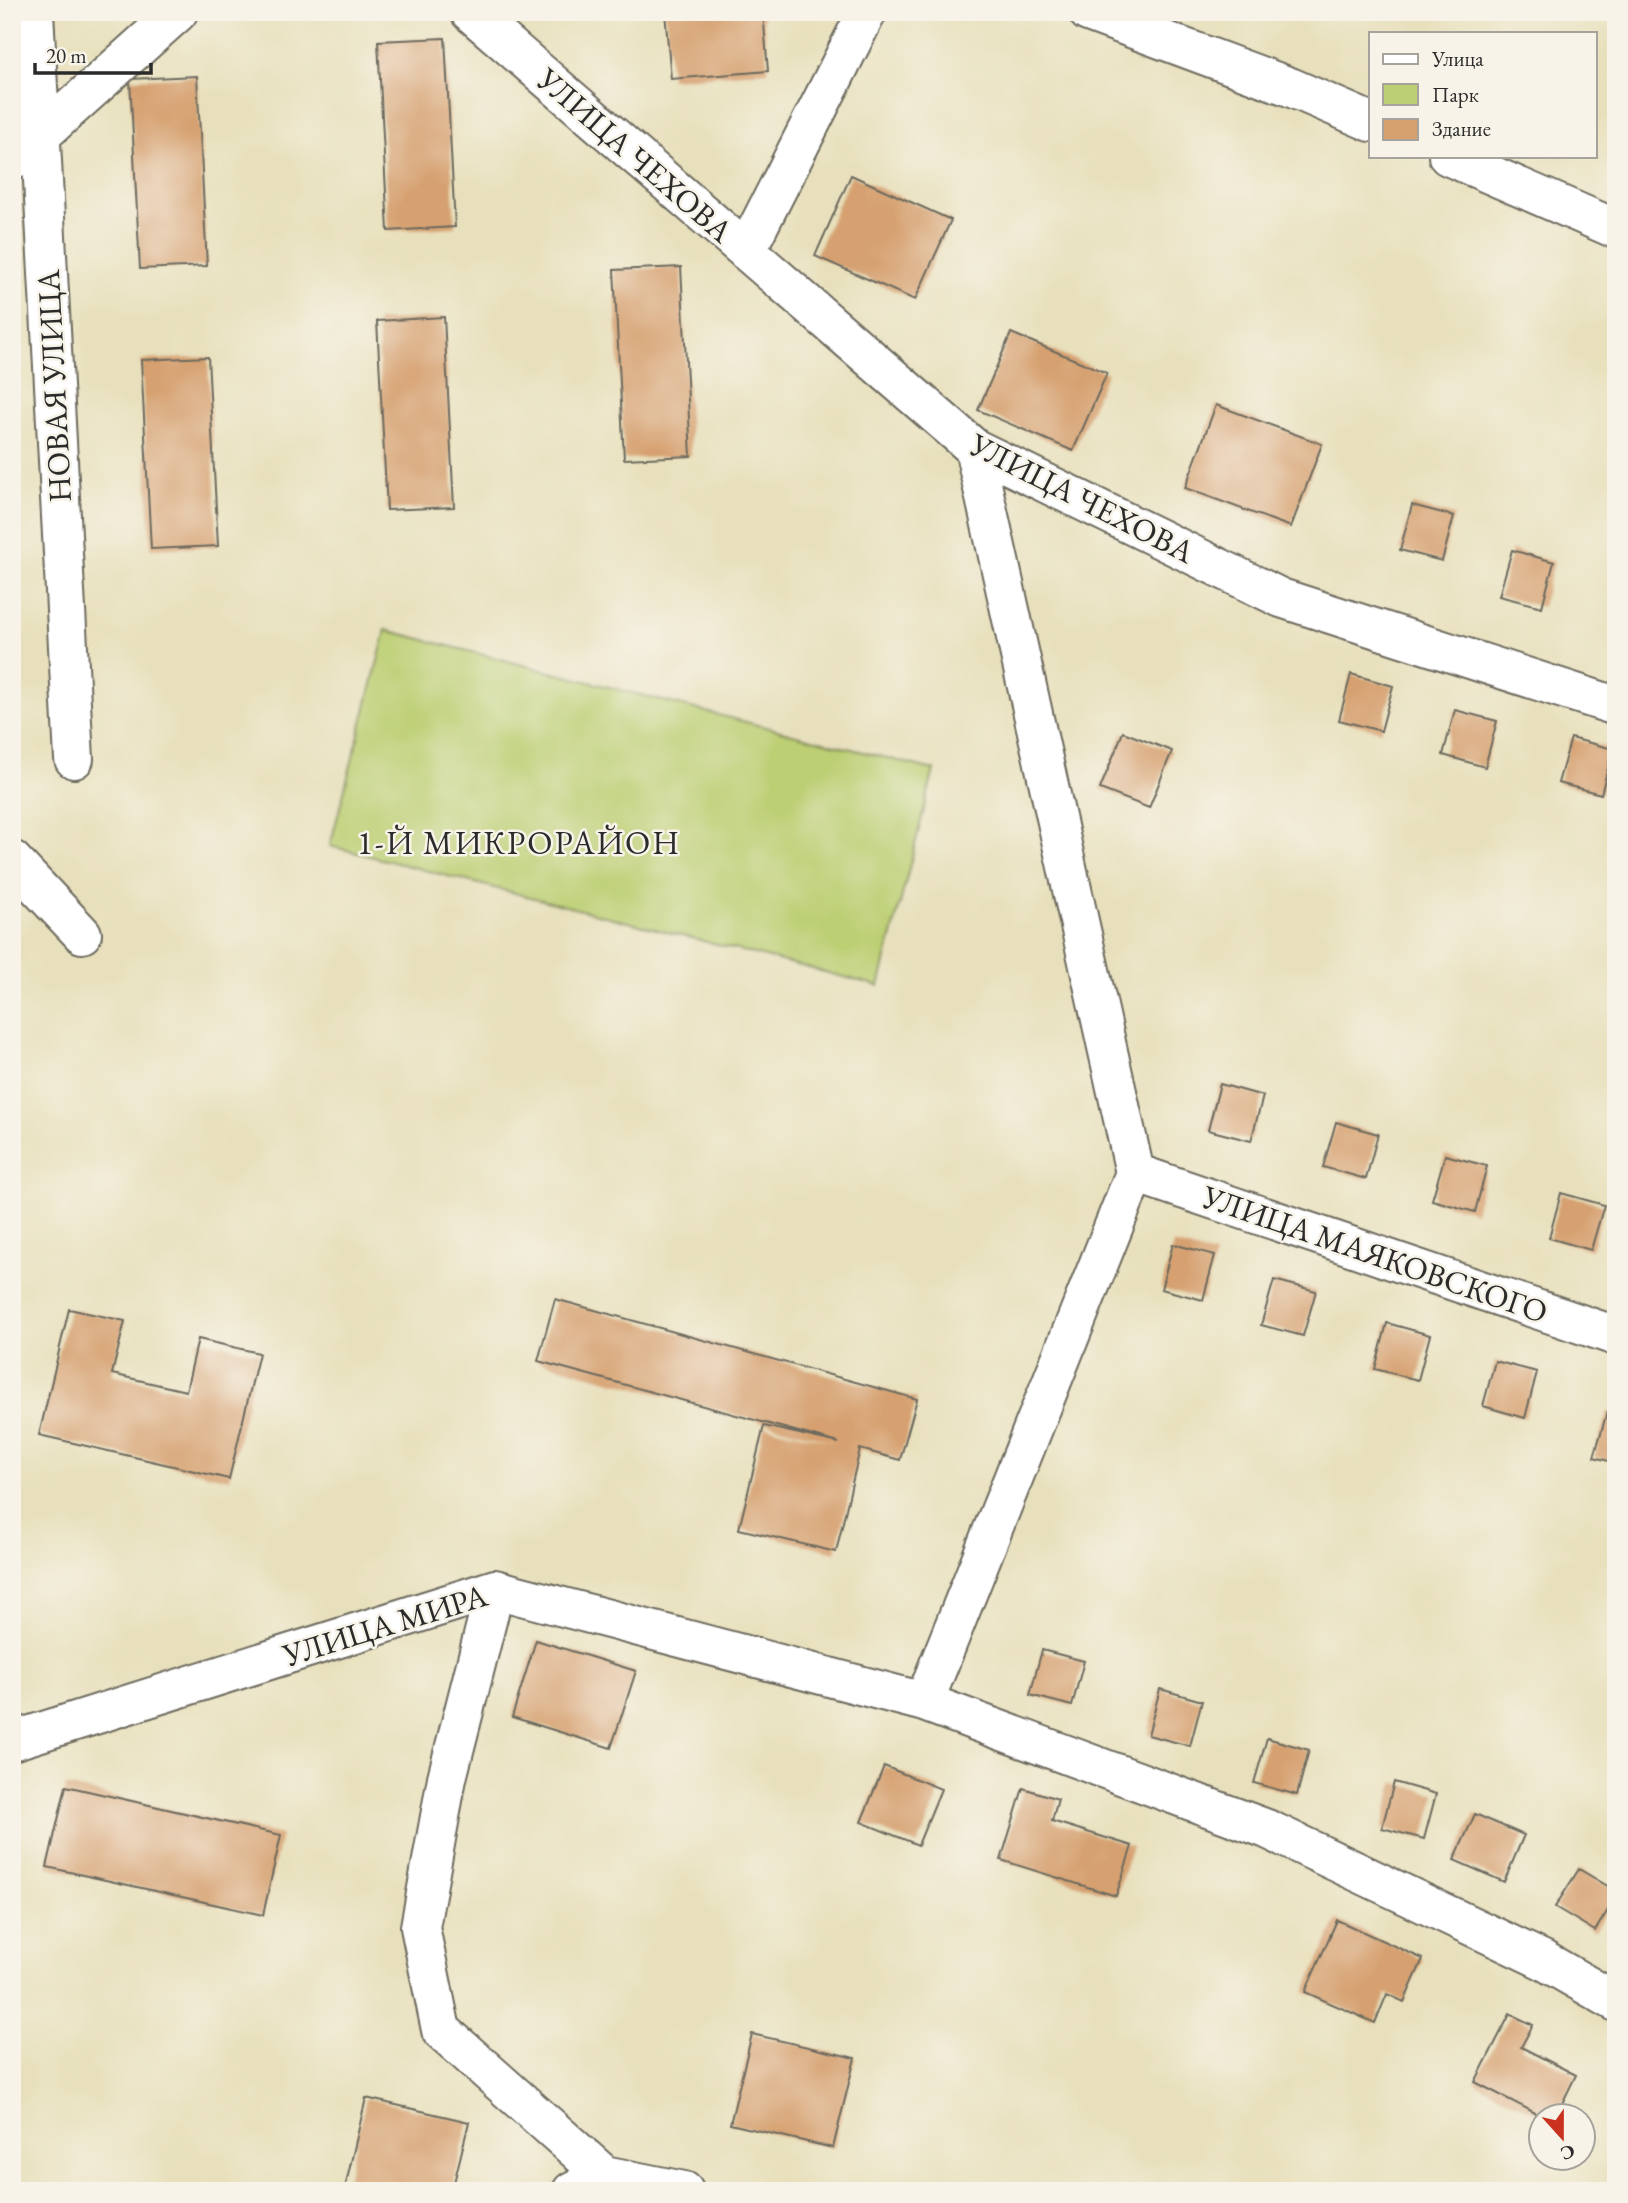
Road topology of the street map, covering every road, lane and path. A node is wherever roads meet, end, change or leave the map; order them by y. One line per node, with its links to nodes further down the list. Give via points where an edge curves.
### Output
1 (34, 12): 7 (street, НОВАЯ УЛИЦА)
2 (178, 12): 7 (street)
3 (470, 12): 11 (street, УЛИЦА ЧЕХОВА)
4 (867, 12): 11 (street)
5 (1088, 12): 6 (street)
6 (1369, 121)
7 (40, 136): 9 (street); 14 (street, НОВАЯ УЛИЦА)
8 (1453, 158): 10 (street)
9 (12, 161)
10 (1616, 229)
11 (746, 251): 12 (street, УЛИЦА ЧЕХОВА)
12 (974, 447): 13 (street, УЛИЦА ЧЕХОВА, via 1281,598); 17 (street)
13 (1616, 706)
14 (74, 759)
15 (12, 860): 16 (street)
16 (82, 934)
17 (1135, 1173): 18 (street, УЛИЦА МАЯКОВСКОГО); 20 (street)
18 (1616, 1336)
19 (495, 1589): 20 (street, УЛИЦА МИРА); 21 (street, УЛИЦА МИРА); 23 (street, via 447,1778 420,1927 441,2031)
20 (924, 1702): 22 (street, УЛИЦА МИРА, via 1267,1829 1543,1959)
21 (12, 1741)
22 (1616, 2002)
23 (588, 2183): 24 (street)
24 (684, 2191)

